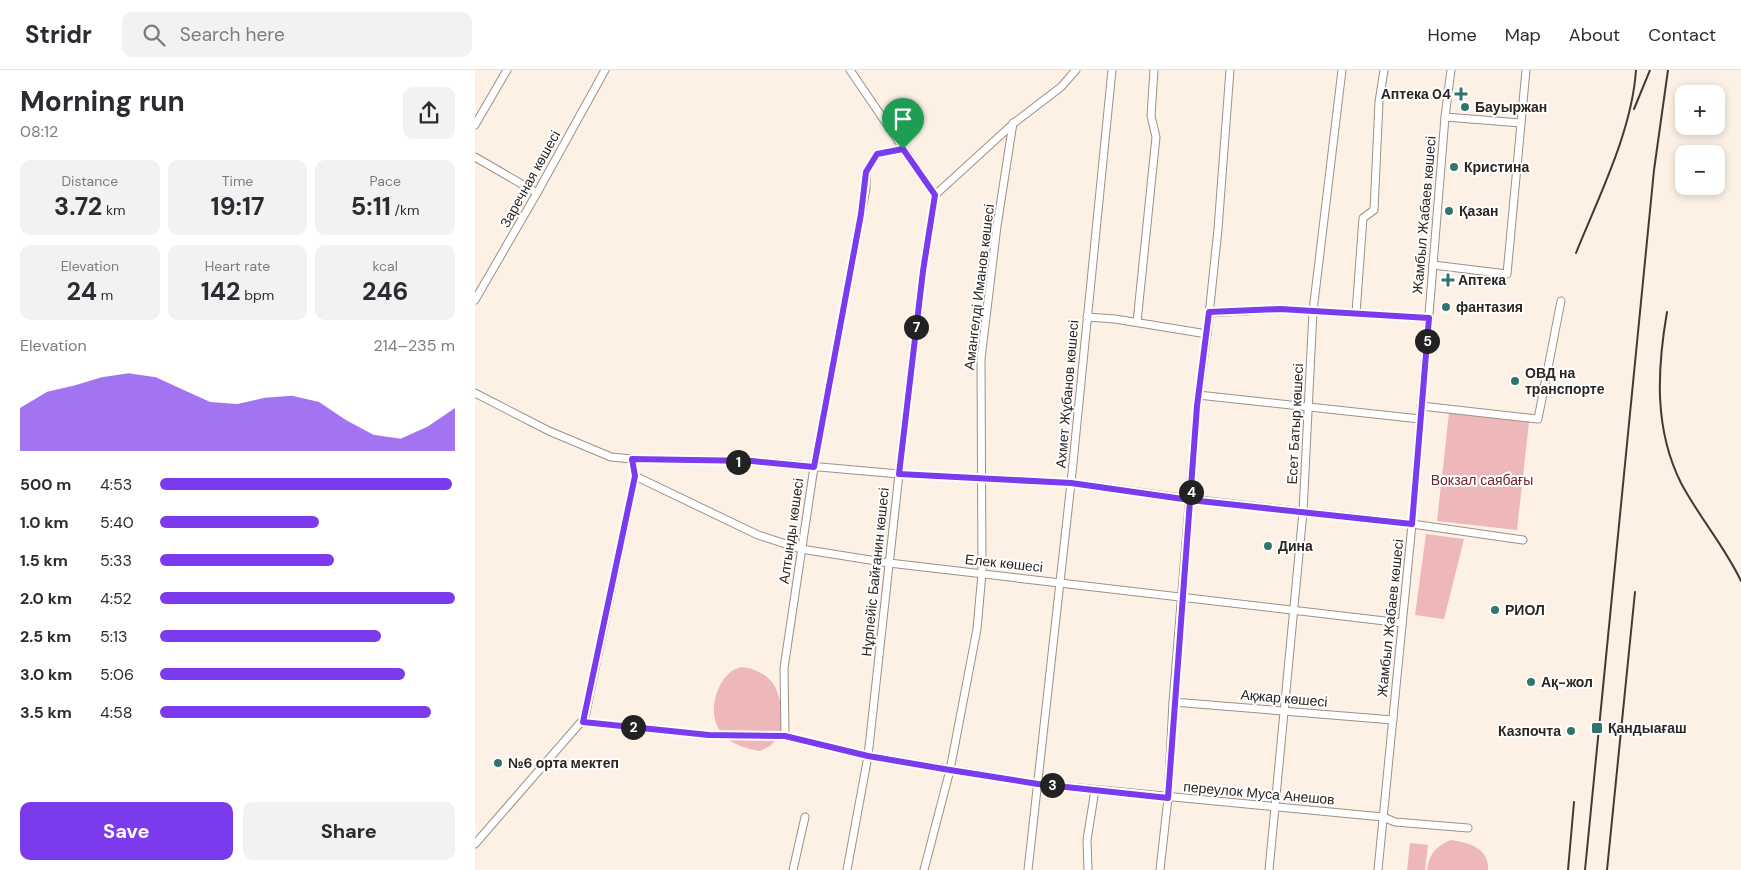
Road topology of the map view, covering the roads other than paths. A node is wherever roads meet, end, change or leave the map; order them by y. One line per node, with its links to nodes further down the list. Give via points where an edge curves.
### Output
1 (507, 70): 15 (street)
2 (605, 70): 18 (street, Заречная көшесі)
3 (850, 70): 16 (street)
4 (1076, 70): 13 (street, via 1061,87)
5 (1112, 70): 26 (street, Ахмет Жұбанов көшесі)
6 (1154, 70): 28 (street, via 1151,116 1155,137)
7 (1230, 70): 24 (street)
8 (1342, 70): 23 (street, Есет Батыр көшесі)
9 (1384, 70): 25 (street, via 1379,102 1374,210 1363,218)
10 (1451, 70): 12 (street, Жамбыл Жабаев көшесі)
11 (1526, 70): 14 (street)
12 (1445, 118): 14 (street); 20 (street, Жамбыл Жабаев көшесі)
13 (1013, 123): 19 (street); 39 (street, Амангелді Иманов көшесі, via 981,359)
14 (1521, 124): 20 (street, via 1507,274)
15 (475, 126)
16 (903, 149): 19 (street); 36 (street, Алтынды көшесі, via 877,154 866,172 863,206)
17 (475, 157): 18 (street)
18 (537, 193): 21 (street, Заречная көшесі)
19 (935, 195): 37 (street, Нұрпейіс Байғанин көшесі)
20 (1433, 265): 27 (street, Жамбыл Жабаев көшесі)
21 (475, 300)
22 (1561, 301): 32 (street, via 1538,419)
23 (1313, 311): 24 (street); 25 (street); 33 (street, Есет Батыр көшесі)
24 (1209, 312): 29 (street)
25 (1355, 313): 27 (street)
26 (1087, 317): 28 (street); 40 (street, Ахмет Жұбанов көшесі)
27 (1429, 318): 32 (street, Жамбыл Жабаев көшесі)
28 (1137, 322): 29 (street)
29 (1207, 334): 31 (street)
30 (475, 393): 35 (street, via 589,449 611,457)
31 (1198, 395): 33 (street); 41 (street)
32 (1421, 406): 34 (street, Жамбыл Жабаев көшесі)
33 (1307, 408): 34 (street); 42 (street, Есет Батыр көшесі)
34 (1420, 419): 43 (street, Жамбыл Жабаев көшесі)
35 (632, 459): 36 (street, via 752,461); 38 (street)
36 (814, 467): 37 (street); 45 (street, Алтынды көшесі)
37 (899, 474): 39 (street); 46 (street, Нұрпейіс Байғанин көшесі)
38 (635, 476): 45 (street, Елек көшесі, via 758,535); 55 (street)
39 (982, 480): 40 (street); 47 (street, Амангелді Иманов көшесі)
40 (1071, 483): 41 (street); 48 (street, Ахмет Жұбанов көшесі)
41 (1190, 500): 42 (street); 49 (street)
42 (1303, 512): 43 (street); 50 (street, Есет Батыр көшесі)
43 (1412, 524): 44 (street); 51 (street, Жамбыл Жабаев көшесі)
44 (1523, 540)
45 (801, 549): 46 (street, Елек көшесі); 56 (street, Алтынды көшесі, via 784,668)
46 (889, 564): 47 (street, Елек көшесі); 57 (street, Нұрпейіс Байғанин көшесі)
47 (982, 573): 48 (street, Елек көшесі); 58 (street, Амангелді Иманов көшесі, via 977,629)
48 (1060, 582): 49 (street, Елек көшесі); 59 (street, Ахмет Жұбанов көшесі)
49 (1183, 599): 50 (street, Елек көшесі); 52 (street)
50 (1294, 612): 51 (street, Елек көшесі); 53 (street, Есет Батыр көшесі)
51 (1402, 623): 54 (street, Жамбыл Жабаев көшесі)
52 (1173, 702): 53 (street, Ақжар көшесі); 61 (street)
53 (1284, 711): 54 (street, Ақжар көшесі); 62 (street, Есет Батыр көшесі)
54 (1393, 720): 64 (street, Жамбыл Жабаев көшесі)
55 (583, 722): 56 (street, переулок Муса Анешов, via 709,735); 66 (street)
56 (785, 736): 57 (street, переулок Муса Анешов)
57 (868, 756): 58 (street, переулок Муса Анешов); 68 (street, Нұрпейіс Байғанин көшесі)
58 (950, 770): 59 (street, переулок Муса Анешов); 69 (street, Амангелді Иманов көшесі)
59 (1038, 784): 60 (street, переулок Муса Анешов); 70 (street, Ахмет Жұбанов көшесі)
60 (1095, 790): 61 (street, переулок Муса Анешов); 71 (street, via 1087,840)
61 (1168, 798): 62 (street, переулок Муса Анешов); 72 (street)
62 (1275, 806): 64 (street, переулок Муса Анешов); 73 (street, Есет Батыр көшесі)
63 (805, 817): 67 (street)
64 (1383, 817): 65 (street, переулок Муса Анешов, via 1395,822); 74 (street, Жамбыл Жабаев көшесі)
65 (1468, 828)
66 (475, 844)
67 (793, 870)
68 (847, 870)
69 (924, 870)
70 (1028, 870)
71 (1088, 870)
72 (1161, 870)
73 (1269, 870)
74 (1378, 870)

